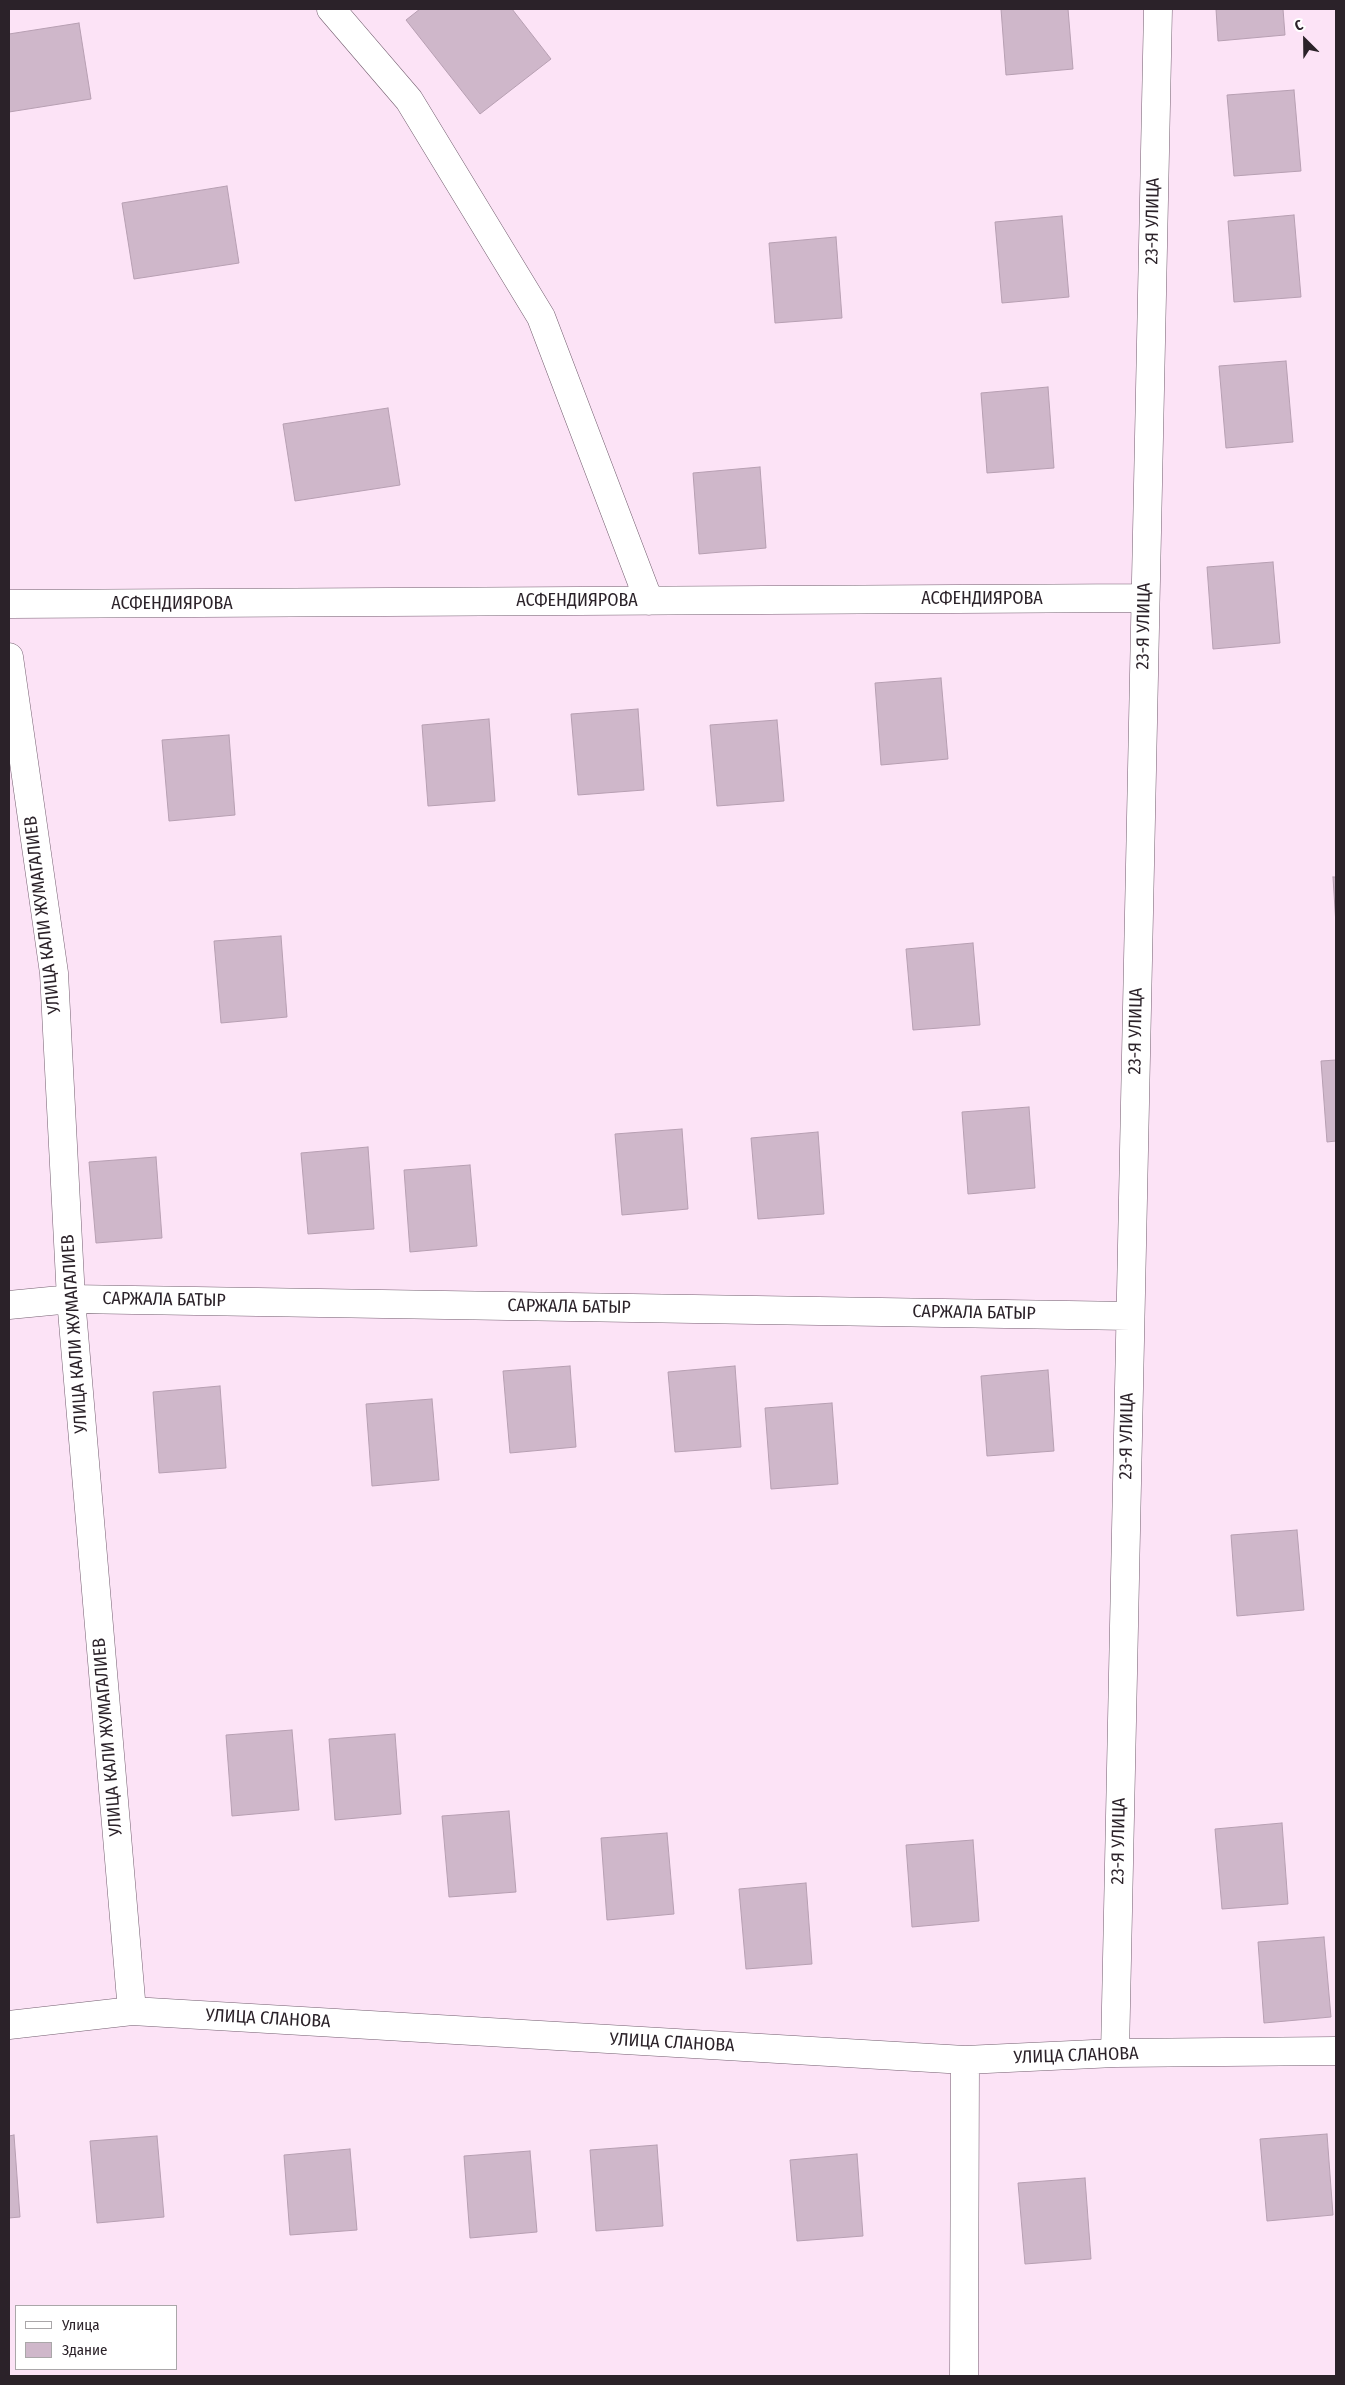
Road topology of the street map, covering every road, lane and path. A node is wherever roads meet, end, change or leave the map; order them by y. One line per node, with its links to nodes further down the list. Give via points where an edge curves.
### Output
1 (330, 9): 4 (street, via 409,100 541,317)
2 (1158, 9): 3 (street, 23-Я УЛИЦА)
3 (1145, 598): 4 (street, АСФЕНДИЯРОВА); 9 (street, 23-Я УЛИЦА)
4 (649, 601): 5 (street, АСФЕНДИЯРОВА)
5 (9, 604)
6 (9, 658): 7 (street, УЛИЦА КАЛИ ЖУМАГАЛИЕВ, via 54,973)
7 (71, 1299): 8 (street, САРЖАЛА БАТЫР); 9 (street, САРЖАЛА БАТЫР); 10 (street, УЛИЦА КАЛИ ЖУМАГАЛИЕВ)
8 (9, 1305)
9 (1130, 1316): 13 (street, 23-Я УЛИЦА)
10 (132, 2011): 11 (street, УЛИЦА СЛАНОВА); 14 (street, УЛИЦА СЛАНОВА)
11 (9, 2025)
12 (1336, 2051): 13 (street, УЛИЦА СЛАНОВА)
13 (1115, 2053): 14 (street, УЛИЦА СЛАНОВА)
14 (965, 2060): 15 (street)
15 (964, 2376)

